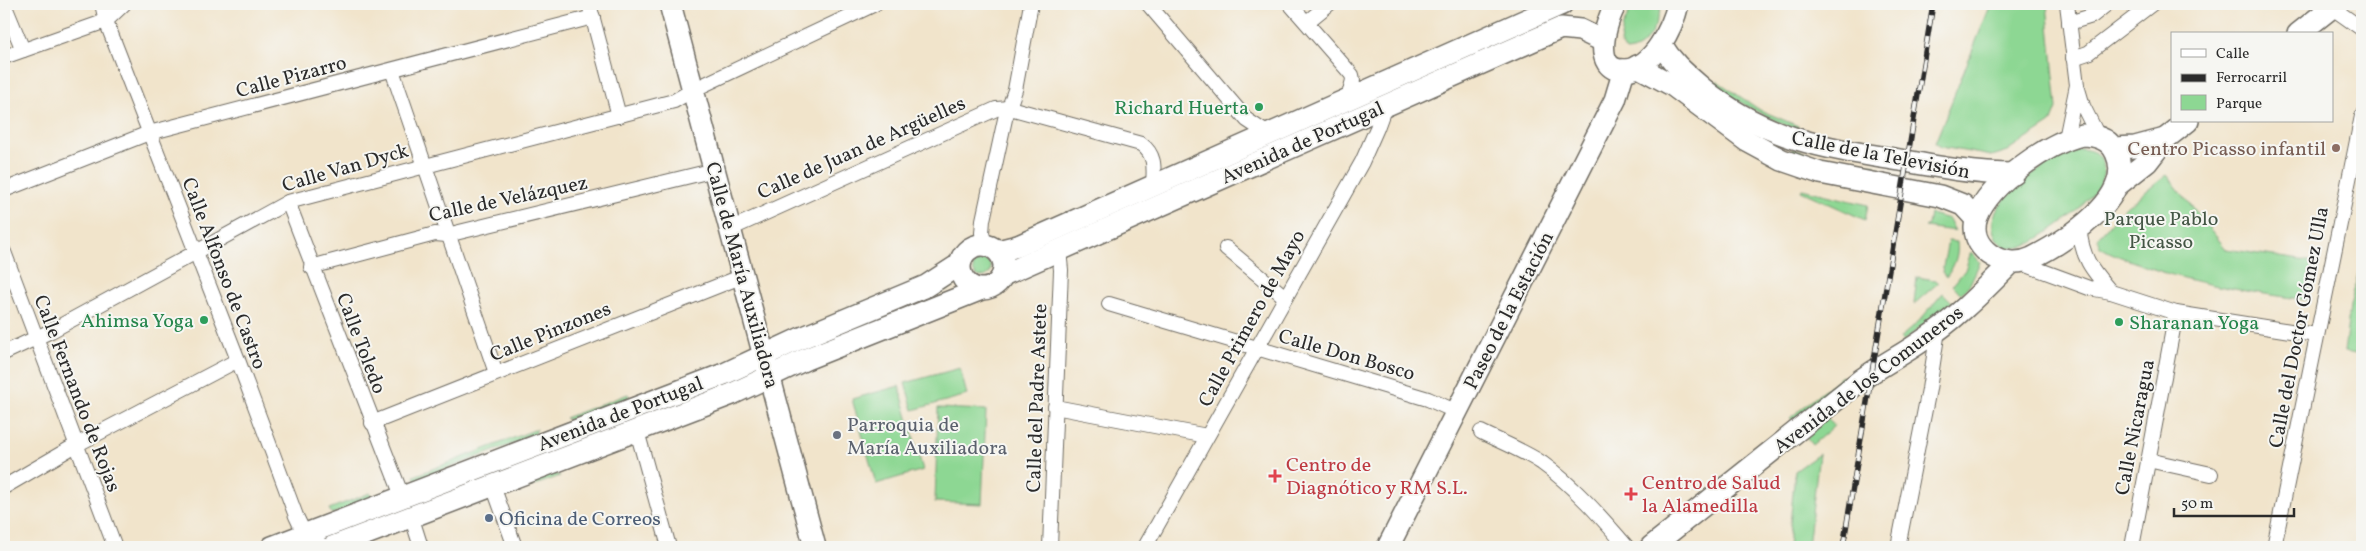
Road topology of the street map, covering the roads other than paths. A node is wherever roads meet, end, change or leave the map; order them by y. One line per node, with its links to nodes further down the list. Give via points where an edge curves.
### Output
1 (4, 4): 25 (street)
2 (102, 4): 18 (street, Calle Alfonso de Castro)
3 (124, 4): 18 (street)
4 (670, 4): 31 (main road, Calle de María Auxiliadora)
5 (875, 4): 31 (street, Calle Van Dyck)
6 (1031, 4): 34 (street)
7 (1148, 4): 39 (street, via 1247,120)
8 (1290, 4): 19 (street)
9 (1329, 4): 19 (street)
10 (1562, 4): 32 (main road, Avenida de Portugal)
11 (1616, 4): 23 (main road)
12 (1678, 4): 24 (main road, via 1670,30)
13 (2067, 4): 20 (street)
14 (2107, 4): 20 (street, via 2092,16)
15 (2152, 4): 27 (street, via 2088,53)
16 (2334, 5): 21 (street); 22 (main road)
17 (591, 10): 29 (street, Calle Pizarro); 35 (street)
18 (106, 21): 25 (street); 38 (street, Calle Alfonso de Castro)
19 (1307, 22): 32 (street, via 1352,75)
20 (2069, 23): 27 (street)
21 (2362, 30)
22 (2300, 32)
23 (1603, 40): 28 (main road, Calle de la Televisión, via 1606,58 1616,68); 33 (main road, Avenida de Portugal, via 1580,30 1561,28)
24 (1661, 44): 28 (main road); 45 (main road, Calle de la Televisión, via 1682,71 1710,95 1741,115 1790,138 1831,149 1964,171)
25 (23, 50): 26 (street)
26 (4, 57)
27 (2073, 58): 30 (street)
28 (1630, 68): 50 (main road, Calle de la Televisión, via 1672,85 1747,141 1782,160 1820,173 1940,196 1963,205); 78 (main road, Paseo de la Estación)
29 (392, 70): 38 (street, Calle Pizarro); 43 (street)
30 (2077, 85): 40 (street); 42 (street, via 2083,106)
31 (693, 90): 35 (street, Calle Van Dyck, via 674,102); 44 (main road, Calle de María Auxiliadora)
32 (1348, 99): 39 (main road, Avenida de Portugal)
33 (1385, 106): 56 (main road, Avenida de Portugal); 66 (street, Calle Primero de Mayo, via 1362,162)
34 (1010, 108): 47 (street, via 1141,144 1149,150 1154,161); 52 (street, Calle de Juan de Argüelles, via 986,112); 54 (street, via 983,220 982,233)
35 (619, 116): 43 (street, Calle Van Dyck)
36 (2362, 116): 70 (street, Calle del Doctor Gómez Ulla)
37 (2187, 122): 41 (main road)
38 (149, 133): 48 (street, Calle Pizarro); 58 (street, Calle Alfonso de Castro)
39 (1268, 134): 47 (main road, Avenida de Portugal)
40 (2066, 138): 42 (main road, via 2082,135); 45 (main road)
41 (2165, 139): 42 (main road, via 2135,147); 46 (main road, via 2154,155)
42 (2106, 142): 46 (main road, via 2121,168)
43 (423, 165): 49 (street, Calle Van Dyck); 53 (street)
44 (715, 170): 52 (main road, Calle de María Auxiliadora); 53 (street, Calle de Velázquez)
45 (2014, 174): 50 (main road, via 1993,194)
46 (2119, 184): 51 (main road, Avenida de los Comuneros, via 2102,207)
47 (1153, 186): 54 (main road, Avenida de Portugal, via 1018,246)
48 (4, 190)
49 (288, 202): 58 (street, Calle Van Dyck); 61 (street, Calle Toledo)
50 (1976, 219): 59 (main road, via 1978,239 1986,251 1999,260)
51 (2079, 227): 59 (main road, Avenida de los Comuneros, via 2051,248); 65 (street, via 2084,258)
52 (730, 229): 62 (main road, Calle de María Auxiliadora)
53 (447, 235): 61 (street, Calle de Velázquez, via 435,234); 76 (street)
54 (991, 248): 60 (main road, via 968,249); 63 (main road, via 1004,262)
55 (1226, 248): 66 (street)
56 (1059, 250): 63 (main road, Avenida de Portugal); 77 (street, Calle del Padre Astete)
57 (4, 252): 71 (street, Calle Fernando de Rojas)
58 (196, 254): 71 (street, Calle Van Dyck); 74 (street, Calle Alfonso de Castro)
59 (2016, 263): 65 (street, via 2089,288); 69 (main road, Avenida de los Comuneros)
60 (960, 264): 64 (main road, via 964,281); 75 (main road, Avenida de Portugal, via 926,286 799,339)
61 (311, 267): 79 (street, Calle Toledo)
62 (742, 276): 75 (main road, Calle de María Auxiliadora); 76 (street, Calle Pinzones)
63 (1003, 276): 64 (main road, via 995,286)
64 (979, 290): 75 (main road, Avenida de Portugal)
65 (2111, 292): 68 (street)
66 (1285, 297): 72 (street, Calle Primero de Mayo)
67 (1109, 304): 72 (street, Calle Don Bosco)
68 (2176, 313): 70 (street); 84 (street, Calle Nicaragua)
69 (1938, 330): 103 (main road, Avenida de los Comuneros, via 1861,380); 104 (street)
70 (2316, 335): 106 (street, Calle del Doctor Gómez Ulla)
71 (36, 339): 73 (street, Calle Van Dyck); 83 (street, Calle Fernando de Rojas)
72 (1256, 349): 78 (street, Calle Don Bosco, via 1428,399); 82 (street, Calle Primero de Mayo)
73 (4, 353)
74 (238, 360): 83 (street); 90 (street, Calle Alfonso de Castro, via 277,469)
75 (767, 366): 80 (main road, Avenida de Portugal, via 739,391); 88 (main road, Avenida de Portugal, via 716,377); 98 (main road, Calle de María Auxiliadora)
76 (496, 373): 79 (street, Calle Pinzones)
77 (1055, 407): 82 (street); 99 (street, Calle del Padre Astete)
78 (1457, 412): 101 (main road, Paseo de la Estación)
79 (372, 423): 88 (street, Calle Toledo)
80 (638, 431): 86 (main road, Avenida de Portugal); 97 (street)
81 (1481, 432): 102 (street, via 1541,462 1555,473)
82 (1207, 436): 100 (street, Calle Primero de Mayo)
83 (76, 445): 87 (street); 91 (street, Calle Fernando de Rojas)
84 (2148, 460): 85 (street); 105 (street, Calle Nicaragua)
85 (2211, 474)
86 (492, 486): 89 (main road, Avenida de Portugal); 96 (street)
87 (4, 487)
88 (402, 496): 90 (main road, Avenida de Portugal)
89 (416, 516): 94 (main road, Avenida de Portugal); 95 (street, via 414,526)
90 (305, 535): 92 (main road, Avenida de Portugal); 93 (street)
91 (114, 547)
92 (272, 547)
93 (325, 547)
94 (332, 547)
95 (421, 547)
96 (515, 547)
97 (669, 547)
98 (815, 547)
99 (1050, 547)
100 (1145, 547)
101 (1388, 547)
102 (1627, 547)
103 (1651, 547)
104 (1898, 547)
105 (2132, 547)
106 (2274, 547)

